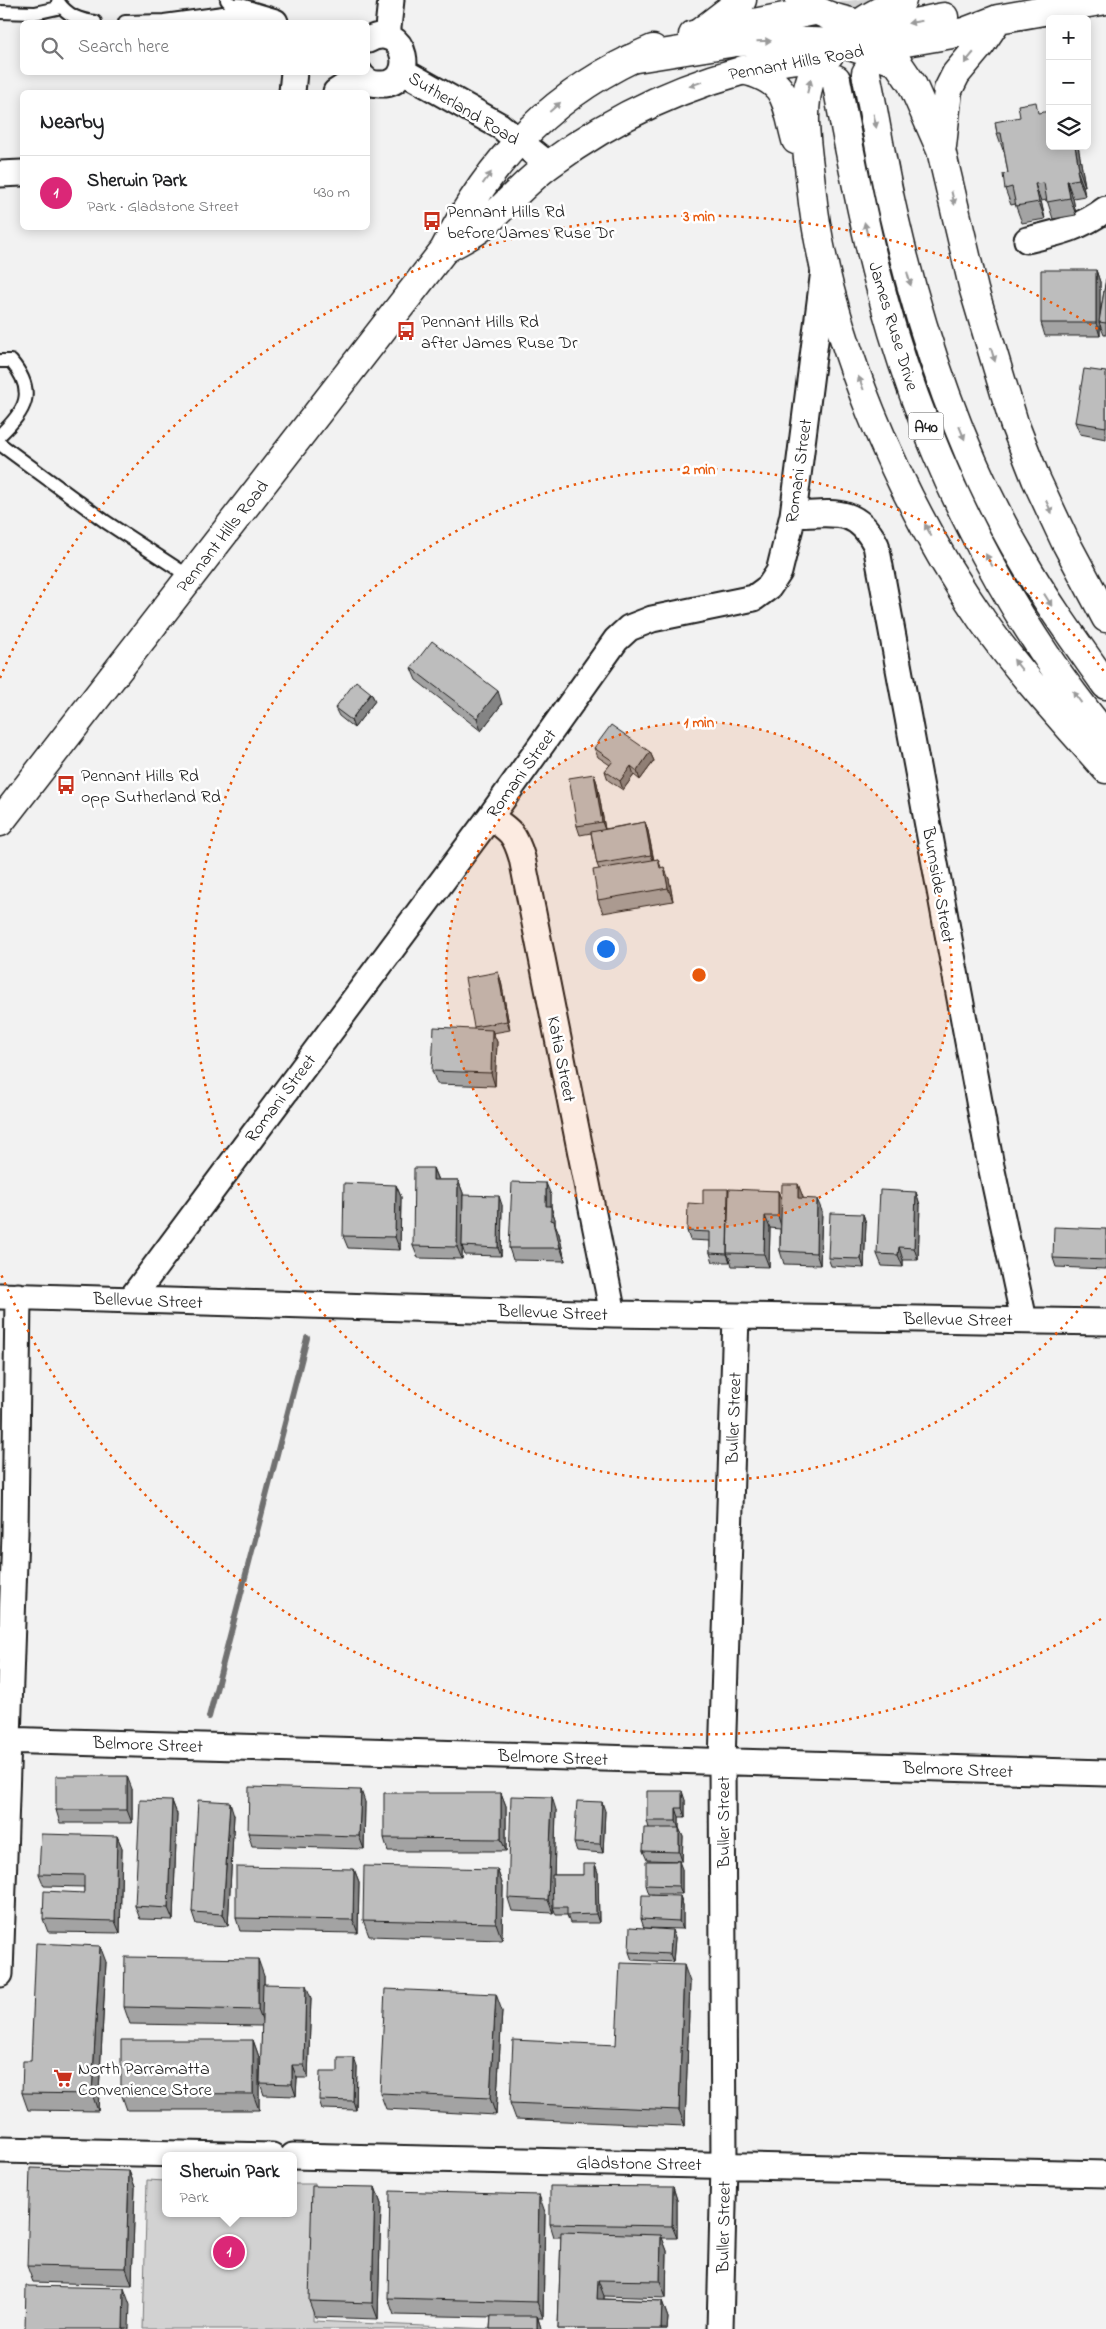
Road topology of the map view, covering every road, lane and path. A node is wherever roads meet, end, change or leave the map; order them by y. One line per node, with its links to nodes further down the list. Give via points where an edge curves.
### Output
1 (391, 0): 15 (street)
2 (742, 0): 13 (main road)
3 (902, 0): 14 (main road)
4 (1106, 0): 9 (main road)
5 (59, 4): 8 (lane, via 35,13); 10 (lane)
6 (232, 5): 11 (lane); 12 (street)
7 (807, 5): 13 (main road, Pennant Hills Road); 14 (main road, Pennant Hills Road)
8 (0, 12)
9 (998, 19): 14 (main road, one-way to 14, via 960,14); 25 (main road, one-way to 25, via 956,74 948,90)
10 (79, 20)
11 (168, 20)
12 (270, 20)
13 (699, 33): 16 (main road, Pennant Hills Road)
14 (851, 35): 16 (main road, one-way to 14, via 736,42); 17 (main road, Pennant Hills Road, via 786,60); 25 (main road, via 897,62 912,84); 29 (main road, one-way to 14, via 806,139 806,106 812,76); 40 (main road, James Ruse Drive / A40, one-way to 40, via 910,283 936,369 992,502 1022,559); 41 (main road, James Ruse Drive / A40, one-way to 14, via 1054,666 1018,610 948,483 896,344 876,272)
15 (377, 38): 18 (street, via 395,41 404,55)
16 (630, 59): 24 (main road, Pennant Hills Road, one-way to 16, via 577,89)
17 (743, 70): 26 (main road, Pennant Hills Road, one-way to 26, via 679,90 640,108); 29 (main road, via 772,80 785,98)
18 (402, 71): 21 (street, via 391,82 383,84 368,81); 24 (street, Sutherland Road)
19 (294, 75): 22 (street)
20 (359, 75): 23 (street)
21 (361, 75)
22 (292, 90)
23 (339, 90)
24 (519, 139): 26 (street, Sutherland Road); 32 (main road, Pennant Hills Road, one-way to 24, via 462,214)
25 (941, 150): 39 (main road, one-way to 39, via 974,290 1014,423 1065,541)
26 (549, 165): 32 (main road, Pennant Hills Road, via 481,228)
27 (0, 174): 28 (street)
28 (20, 174)
29 (813, 204): 33 (main road)
30 (1106, 209): 31 (street, via 1090,221)
31 (1027, 240)
32 (444, 250): 38 (main road, Pennant Hills Road)
33 (824, 268): 37 (street, Romani Street); 42 (main road, one-way to 33, via 1032,683 951,573 878,428 847,346)
34 (0, 360): 35 (lane, via 11,360 20,371 26,403)
35 (0, 435)
36 (0, 444): 38 (lane)
37 (793, 516): 43 (street, Romani Street, via 779,572 769,587 754,598 652,619 629,628 616,640); 49 (street, Burnside Street, via 841,514 856,519 869,530 876,545 991,1166)
38 (190, 577): 44 (main road, Pennant Hills Road)
39 (1106, 618)
40 (1106, 685)
41 (1106, 736)
42 (1106, 769)
43 (490, 817): 46 (street, Romani Street); 47 (street, Katia Street, via 509,829 517,840 522,858)
44 (0, 822)
45 (9, 1296): 46 (street, Bellevue Street); 51 (street)
46 (131, 1299): 47 (street, Bellevue Street)
47 (613, 1314): 48 (street, Bellevue Street)
48 (736, 1316): 49 (street, Bellevue Street); 53 (street, Buller Street)
49 (1024, 1320): 50 (street, Bellevue Street)
50 (1106, 1322)
51 (7, 1533): 52 (street)
52 (4, 1740): 53 (street, Belmore Street); 55 (street)
53 (722, 1762): 54 (street, Belmore Street); 59 (street, Buller Street)
54 (1106, 1773)
55 (0, 1974)
56 (0, 2150): 57 (street)
57 (162, 2154)
58 (297, 2156): 59 (street, Gladstone Street)
59 (724, 2165): 60 (street, Gladstone Street); 61 (street, Buller Street)
60 (1106, 2174)
61 (720, 2329)

